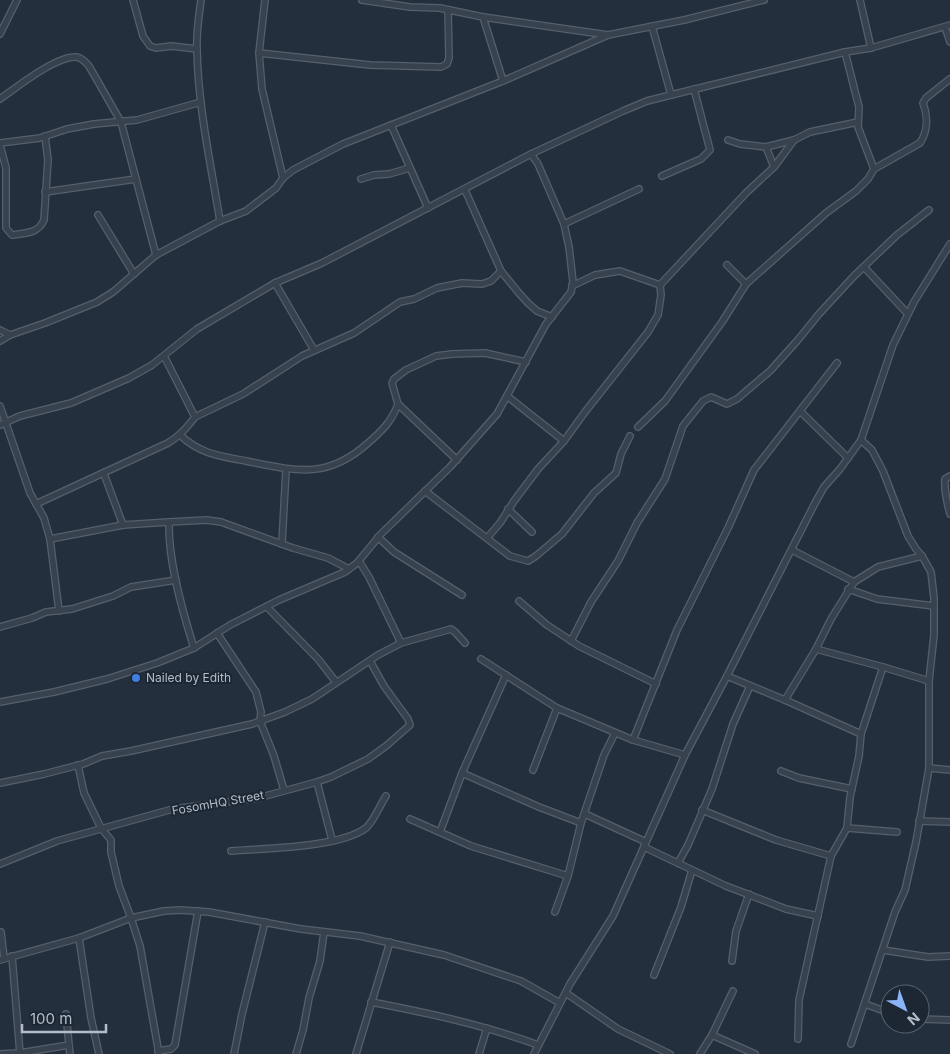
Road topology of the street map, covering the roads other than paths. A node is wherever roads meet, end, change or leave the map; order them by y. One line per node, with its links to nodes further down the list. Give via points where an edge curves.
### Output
1 (17, 0): 14 (street)
2 (133, 0): 17 (street, via 142,36 150,46)
3 (201, 0): 17 (street)
4 (266, 0): 20 (street)
5 (362, 0): 9 (street)
6 (442, 0): 9 (street)
7 (764, 0): 12 (street)
8 (860, 0): 18 (street)
9 (440, 8): 10 (street)
10 (448, 10): 11 (street); 20 (street, via 449,58 447,64 441,66 370,66)
11 (484, 17): 15 (street); 22 (street)
12 (652, 26): 15 (street); 24 (street)
13 (947, 26): 16 (street); 18 (street)
14 (0, 34)
15 (608, 35): 22 (street)
16 (950, 42)
17 (196, 48): 26 (street)
18 (871, 48): 19 (street)
19 (845, 52): 23 (street); 28 (street, via 859,107)
20 (259, 53): 40 (street, via 262,88)
21 (950, 79): 38 (street, via 923,104 927,114 920,143)
22 (503, 81): 29 (street)
23 (694, 89): 24 (street); 39 (street, via 710,150 701,159)
24 (671, 94): 35 (street, via 623,111)
25 (0, 100): 27 (street, via 43,69 77,57 89,66)
26 (201, 102): 27 (street); 49 (street)
27 (121, 122): 30 (street, via 94,124); 41 (street)
28 (858, 122): 32 (street, via 810,132); 38 (street)
29 (391, 125): 37 (street); 40 (street, via 343,144)
30 (46, 136): 33 (street); 45 (street)
31 (728, 140): 34 (street)
32 (794, 140): 34 (street); 36 (street)
33 (0, 144): 45 (street, via 6,168 5,225 12,235 35,231 41,226)
34 (766, 147): 36 (street)
35 (531, 154): 44 (street); 50 (street)
36 (774, 167): 60 (street)
37 (410, 168): 42 (street); 46 (street)
38 (874, 169): 58 (street, via 856,191 826,212)
39 (662, 176)
40 (283, 178): 49 (street, via 276,188 246,211)
41 (136, 179): 45 (street); 52 (street)
42 (361, 179)
43 (639, 189): 50 (street)
44 (465, 190): 46 (street); 55 (street)
45 (45, 192)
46 (428, 208): 57 (street, via 322,263)
47 (929, 210): 54 (street)
48 (98, 215): 56 (street)
49 (220, 221): 52 (street)
50 (564, 224): 59 (street)
51 (950, 244): 61 (street)
52 (156, 255): 56 (street)
53 (727, 265): 58 (street)
54 (864, 267): 61 (street); 111 (street, via 783,358 737,399 724,404 712,397 695,410 680,433 665,479)
55 (502, 271): 62 (street, via 528,303); 66 (street, via 482,284 462,283 437,288 400,302 354,333)
56 (134, 274): 64 (street, via 97,302)
57 (275, 283): 66 (street); 67 (street, via 197,329)
58 (746, 284): 76 (street, via 665,401)
59 (572, 286): 60 (street, via 595,275 620,271); 62 (street)
60 (660, 286): 80 (street, via 658,315 648,332)
61 (907, 314): 79 (street, via 893,345)
62 (552, 317): 68 (street)
63 (0, 330): 64 (street)
64 (10, 335): 65 (street)
65 (0, 341)
66 (314, 350): 74 (street, via 243,394)
67 (164, 356): 74 (street); 75 (street, via 129,378 71,403)
68 (526, 362): 70 (street); 71 (street, via 485,354 436,356 394,379)
69 (837, 363): 73 (street)
70 (508, 396): 80 (street); 82 (street, via 488,426)
71 (398, 404): 82 (street); 83 (street, via 382,431 348,459 320,470)
72 (0, 406): 75 (street)
73 (800, 411): 81 (street); 123 (street, via 754,470 677,630)
74 (195, 417): 77 (street)
75 (3, 423): 87 (street)
76 (638, 427)
77 (180, 435): 83 (street, via 199,450); 84 (street)
78 (630, 436): 94 (street, via 616,473 594,493 562,534 536,556 528,561 510,556)
79 (861, 440): 81 (street); 98 (street, via 872,450 883,470 908,536)
80 (564, 441): 88 (street)
81 (848, 458): 97 (street, via 824,487)
82 (457, 460): 86 (street)
83 (286, 469): 96 (street)
84 (104, 474): 87 (street); 91 (street)
85 (950, 476): 89 (street, via 945,479)
86 (425, 491): 93 (street); 94 (street)
87 (36, 504): 95 (street)
88 (508, 509): 92 (street); 94 (street)
89 (950, 514)
90 (169, 522): 91 (street); 96 (street, via 215,520); 101 (street, via 168,537)
91 (123, 525): 95 (street)
92 (532, 532)
93 (378, 537): 99 (street); 104 (street, via 394,552)
94 (488, 538)
95 (50, 539): 108 (street)
96 (282, 544): 100 (street, via 328,558)
97 (792, 550): 102 (street); 120 (street)
98 (922, 556): 102 (street, via 878,567); 106 (street, via 931,572)
99 (359, 561): 100 (street); 112 (street)
100 (349, 569): 107 (street)
101 (176, 580): 108 (street, via 131,587 102,600); 114 (street)
102 (854, 582): 103 (street)
103 (848, 589): 106 (street, via 877,599); 115 (street)
104 (462, 596)
105 (519, 601): 111 (street)
106 (934, 606): 121 (street)
107 (267, 607): 110 (street); 122 (street)
108 (59, 611): 109 (street)
109 (0, 627)
110 (217, 633): 114 (street); 128 (street, via 256,692)
111 (571, 641): 123 (street)
112 (401, 642): 113 (street, via 451,629); 117 (street)
113 (465, 643)
114 (194, 648): 126 (street, via 107,679)
115 (816, 650): 118 (street); 125 (street)
116 (481, 659): 119 (street)
117 (370, 661): 122 (street); 139 (street, FosomHQ Street, via 410,725 368,759)
118 (883, 667): 121 (street); 130 (street)
119 (506, 675): 127 (street); 138 (street)
120 (727, 676): 124 (street); 132 (street)
121 (929, 681): 134 (street)
122 (336, 682): 128 (street, via 301,705)
123 (656, 684): 131 (street)
124 (750, 686): 125 (street); 144 (street)
125 (785, 700): 130 (street)
126 (0, 702)
127 (557, 708): 129 (street); 135 (street)
128 (260, 721): 133 (street, via 118,752); 142 (street)
129 (615, 733): 131 (street); 145 (street)
130 (861, 734): 141 (street)
131 (633, 740): 132 (street)
132 (684, 755): 155 (street)
133 (78, 765): 140 (street); 150 (street, via 84,793)
134 (929, 768): 136 (street); 147 (street)
135 (533, 770)
136 (950, 770)
137 (781, 771): 141 (street)
138 (462, 773): 149 (street); 152 (street)
139 (317, 782): 142 (street, FosomHQ Street); 154 (street)
140 (0, 783)
141 (852, 789): 151 (street)
142 (284, 790): 150 (street, FosomHQ Street, via 258,798 173,809)
143 (386, 796): 154 (street, via 368,827 352,836)
144 (702, 810): 157 (street, via 776,840); 159 (street)
145 (584, 814): 149 (street); 155 (street)
146 (410, 819): 152 (street)
147 (919, 821): 148 (street); 172 (street, via 905,890)
148 (950, 822)
149 (581, 823): 161 (street)
150 (101, 828): 158 (street, FosomHQ Street, via 42,846); 166 (street, via 111,840 119,886)
151 (847, 828): 153 (street); 157 (street)
152 (440, 832): 161 (street, via 471,846)
153 (897, 832)
154 (332, 840): 156 (street)
155 (645, 844): 159 (street); 179 (street, via 613,916)
156 (231, 852)
157 (831, 856): 165 (street)
158 (0, 864)
159 (678, 864): 160 (street)
160 (692, 870): 162 (street); 177 (street)
161 (568, 876): 164 (street)
162 (749, 894): 165 (street, via 786,909); 176 (street, via 736,931)
163 (198, 911): 166 (street, via 164,911); 167 (street); 193 (street, via 175,1045)
164 (555, 912)
165 (818, 916): 189 (street, via 799,1000)
166 (131, 918): 170 (street); 193 (street, via 140,946)
167 (265, 922): 169 (street); 198 (street)
168 (1, 932): 175 (street)
169 (324, 932): 171 (street); 199 (street, via 320,961)
170 (79, 938): 173 (street); 197 (street)
171 (390, 942): 180 (street); 181 (street, via 444,955 520,980)
172 (883, 950): 174 (street, via 928,957); 182 (street)
173 (12, 956): 175 (street); 194 (street)
174 (950, 956)
175 (2, 959)
176 (732, 961)
177 (654, 975)
178 (733, 991): 188 (street)
179 (566, 993): 181 (street); 203 (street, via 618,1029)
180 (371, 1002): 187 (street); 200 (street)
181 (560, 1003): 192 (street)
182 (865, 1004): 183 (street); 190 (street)
183 (880, 1009)
184 (66, 1014): 191 (street)
185 (930, 1019): 186 (street)
186 (950, 1020)
187 (487, 1028): 192 (street); 201 (street)
188 (712, 1035): 204 (street); 205 (street)
189 (798, 1039)
190 (851, 1044)
191 (69, 1045): 194 (street); 196 (street)
192 (538, 1045): 202 (street)
193 (159, 1052)
194 (20, 1053): 195 (street)
195 (0, 1054)
196 (70, 1054)
197 (99, 1054)
198 (234, 1054)
199 (296, 1054)
200 (356, 1054)
201 (479, 1054)
202 (534, 1054)
203 (670, 1054)
204 (700, 1054)
205 (755, 1054)

